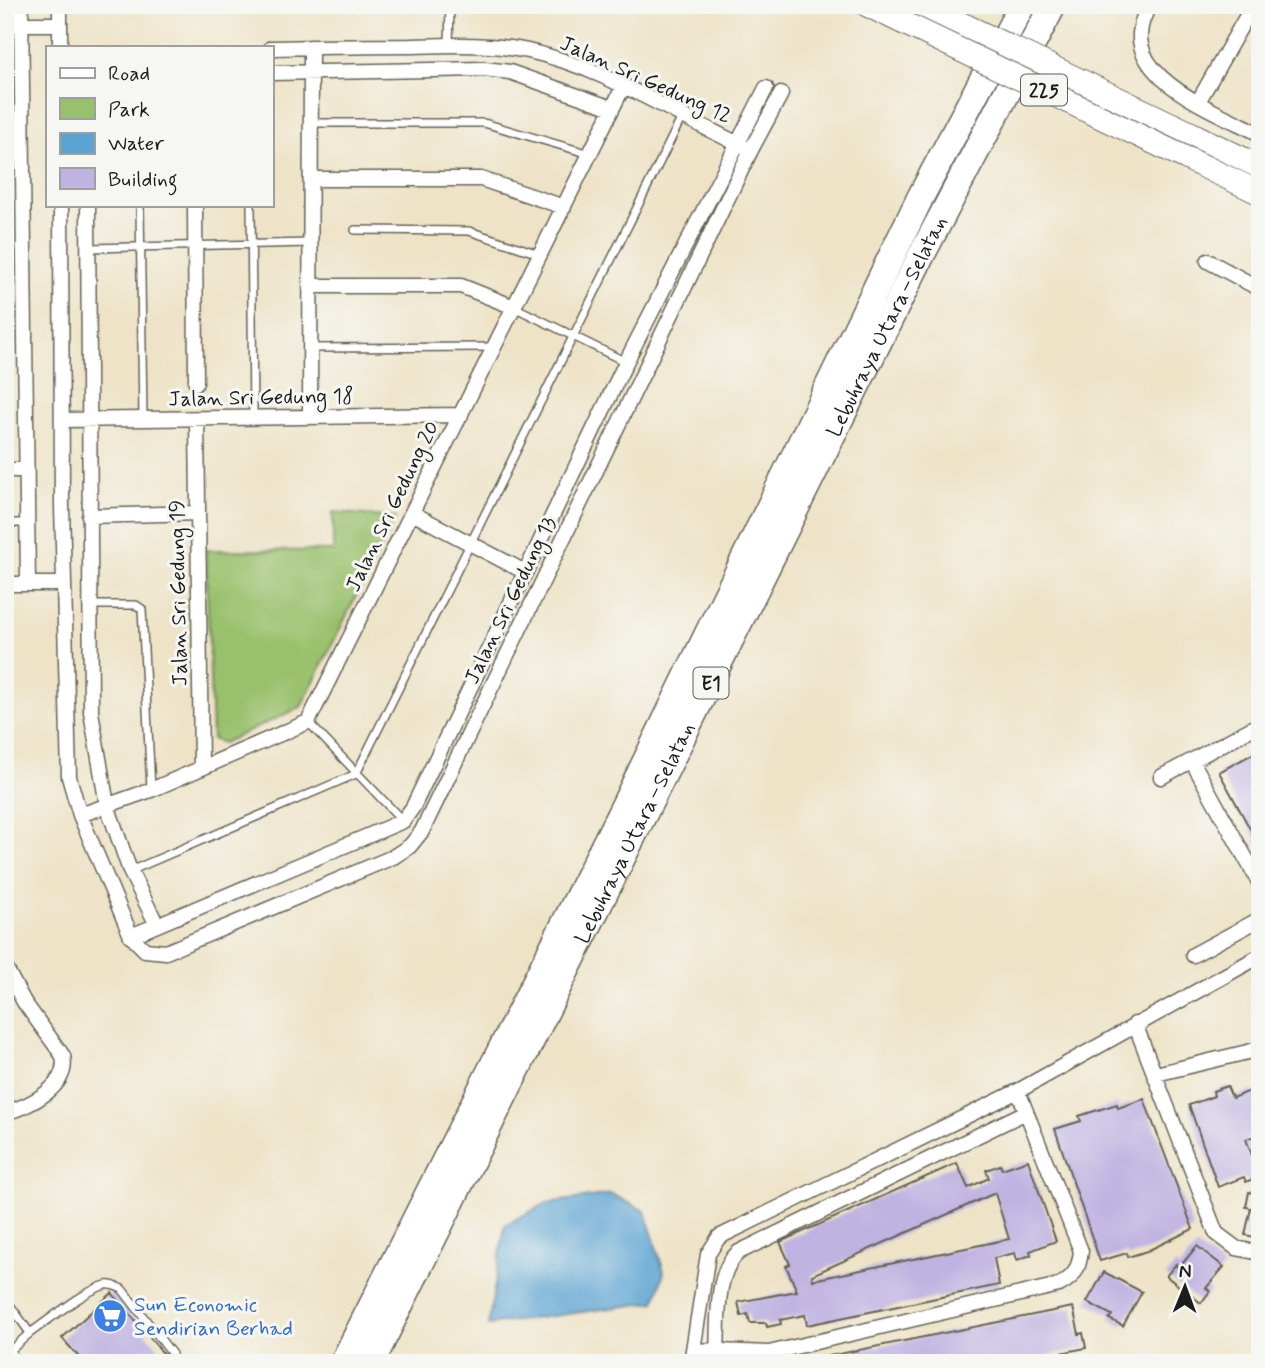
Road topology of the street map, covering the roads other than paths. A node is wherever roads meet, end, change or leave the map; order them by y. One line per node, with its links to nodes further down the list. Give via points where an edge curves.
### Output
1 (20, 5): 11 (street)
2 (60, 5): 12 (street)
3 (450, 5): 13 (lane)
4 (867, 5): 32 (highway, 225, bridge)
5 (922, 5): 30 (highway, 225, bridge)
6 (1022, 5): 107 (highway, Lebuhraya Utara–Selatan / E1, via 921,196 625,804)
7 (1052, 5): 108 (highway, Lebuhraya Utara–Selatan / E1, via 922,254)
8 (1150, 5): 22 (street, via 1140,37 1142,53 1166,83)
9 (1253, 5): 22 (street)
10 (5, 24): 11 (street)
11 (21, 24): 12 (street); 63 (street)
12 (60, 24): 14 (street)
13 (449, 45): 15 (street, Jalan Sri Gedung 12); 19 (street, Jalan Sri Gedung 12, via 527,51)
14 (60, 46)
15 (311, 47): 16 (street, Jalan Sri Gedung 12); 18 (street)
16 (273, 48)
17 (273, 73): 18 (street, Jalan Sri Gedung 12)
18 (311, 73): 23 (street, Jalan Sri Gedung 12, via 497,71); 25 (street)
19 (623, 87): 23 (street, Jalan Sri Gedung 20); 24 (street, Jalan Sri Gedung 12)
20 (766, 88): 27 (street, Jalan Sri Gedung 13)
21 (781, 94): 28 (street, Jalan Sri Gedung 13)
22 (1198, 102): 26 (street)
23 (612, 108): 29 (street, Jalan Sri Gedung 20)
24 (682, 117): 27 (street, Jalan Sri Gedung 12); 50 (lane)
25 (311, 123): 29 (lane, via 484,123); 31 (street)
26 (1260, 134)
27 (736, 143): 28 (street, Jalan Sri Gedung 12); 53 (street, Jalan Sri Gedung 13)
28 (751, 150): 89 (street, Jalan Sri Gedung 13, via 428,818 410,846 166,952 145,950)
29 (590, 154): 38 (street, Jalan Sri Gedung 20)
30 (1260, 167)
31 (311, 178): 38 (street, via 481,179); 40 (street)
32 (1260, 193)
33 (61, 206): 61 (street)
34 (88, 206): 44 (street)
35 (140, 206): 43 (lane)
36 (195, 206): 42 (street)
37 (251, 206): 41 (lane)
38 (564, 207): 45 (street, Jalan Sri Gedung 20)
39 (355, 230): 45 (lane, via 469,231)
40 (310, 243): 41 (lane); 47 (street)
41 (251, 244): 42 (lane); 57 (lane)
42 (195, 246): 43 (lane); 54 (street)
43 (140, 247): 44 (lane); 58 (lane)
44 (88, 248): 60 (street)
45 (540, 254): 49 (street, Jalan Sri Gedung 20)
46 (1208, 261): 48 (street)
47 (310, 286): 49 (street, via 461,286); 52 (street)
48 (1260, 289)
49 (514, 307): 50 (lane); 51 (street, Jalan Sri Gedung 20)
50 (574, 337): 53 (lane); 69 (lane)
51 (494, 347): 52 (lane); 55 (street, Jalan Sri Gedung 20)
52 (310, 348): 56 (street)
53 (626, 362): 70 (street, Jalan Sri Gedung 13)
54 (196, 383)
55 (461, 415): 56 (street, Jalan Sri Gedung 18); 65 (street, Jalan Sri Gedung 20)
56 (310, 417): 57 (street, Jalan Sri Gedung 18)
57 (253, 418): 59 (street, Jalan Sri Gedung 18)
58 (143, 419): 59 (street, Jalan Sri Gedung 18); 60 (street, Jalan Sri Gedung 18)
59 (197, 419): 64 (street, Jalan Sri Gedung 19)
60 (88, 420): 61 (street, Jalan Sri Gedung 18); 66 (street)
61 (62, 421): 73 (street)
62 (5, 470): 63 (street)
63 (26, 470): 68 (street)
64 (198, 513): 66 (street); 78 (street, Jalan Sri Gedung 19)
65 (412, 513): 69 (street); 75 (street, Jalan Sri Gedung 20)
66 (89, 516): 74 (street)
67 (5, 523): 68 (lane)
68 (27, 523): 72 (street)
69 (472, 544): 70 (street); 79 (lane)
70 (525, 572): 84 (street, Jalan Sri Gedung 13, via 414,807)
71 (5, 584): 72 (street)
72 (28, 584): 73 (street)
73 (64, 584): 83 (street, via 69,777)
74 (90, 605): 81 (lane, via 136,605 142,609); 82 (street, via 91,712)
75 (308, 722): 78 (street); 79 (lane)
76 (1260, 724): 77 (street)
77 (1192, 761): 80 (street); 86 (street)
78 (201, 767): 81 (street)
79 (356, 774): 84 (lane); 85 (lane)
80 (1161, 777)
81 (151, 790): 82 (street)
82 (107, 805): 83 (street); 85 (street)
83 (80, 815): 89 (street)
84 (403, 821): 88 (street)
85 (130, 871): 88 (street)
86 (1260, 884)
87 (1260, 919): 90 (street)
88 (158, 925): 89 (street)
89 (131, 936)
90 (1193, 955)
91 (1260, 956): 93 (street)
92 (5, 967): 98 (street, via 63,1056 64,1065 59,1080 47,1092 29,1105)
93 (1135, 1024): 95 (street); 96 (street)
94 (1260, 1049): 95 (street)
95 (1156, 1074): 99 (street, via 1216,1234 1236,1248)
96 (1018, 1091): 97 (street); 105 (street, via 719,1237 708,1254)
97 (1026, 1112): 102 (street, via 730,1259 724,1273); 102 (street, via 1080,1251 1076,1273 1069,1280 769,1353)
98 (5, 1113)
99 (1260, 1252)
100 (5, 1298): 101 (lane)
101 (30, 1333): 103 (lane, via 92,1292 113,1285 122,1289); 104 (lane)
102 (716, 1352): 105 (street)
103 (172, 1354)
104 (5, 1355): 106 (main road)
105 (692, 1356)
106 (12, 1363)
107 (342, 1363)
108 (371, 1363)

